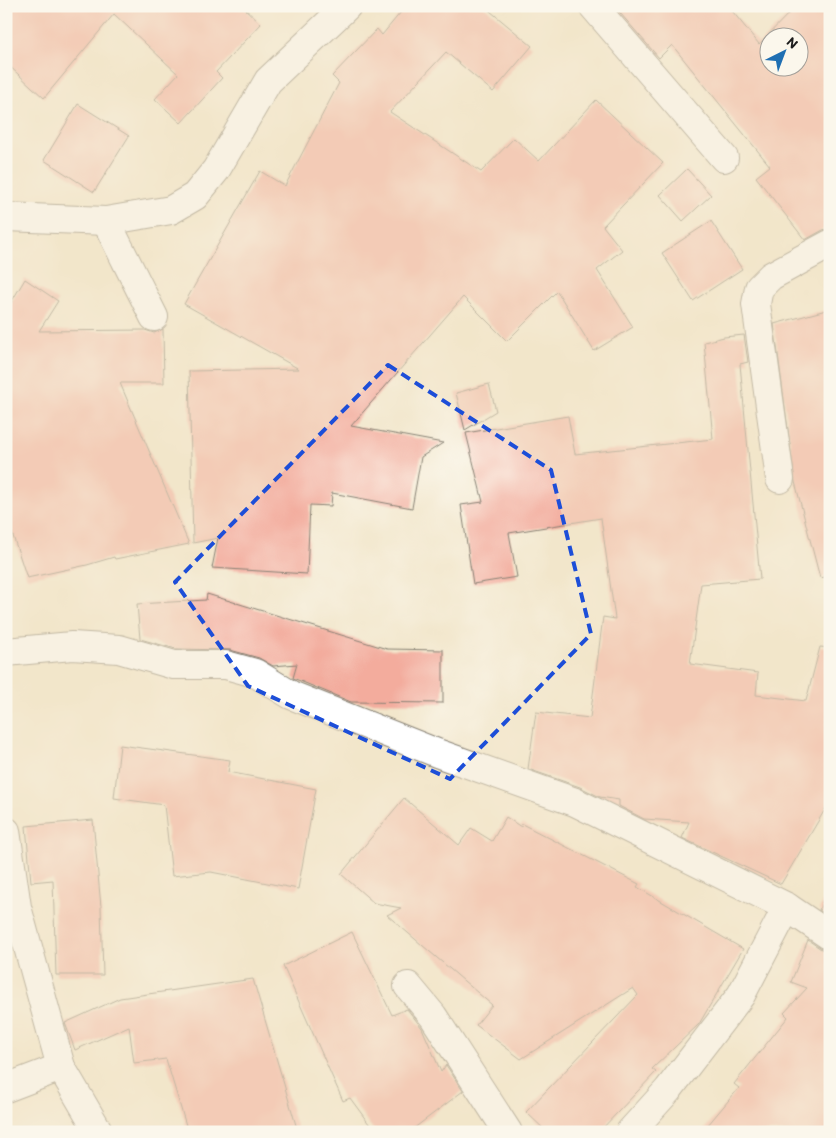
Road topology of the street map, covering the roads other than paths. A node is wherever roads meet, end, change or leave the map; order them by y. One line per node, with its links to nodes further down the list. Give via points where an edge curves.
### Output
1 (347, 6): 5 (street, via 268,81 216,170 195,196 171,210)
2 (592, 6): 3 (street)
3 (724, 158)
4 (6, 217): 5 (street)
5 (106, 221): 7 (street)
6 (830, 244): 8 (street, via 771,276 759,288 756,304)
7 (154, 317)
8 (780, 478)
9 (6, 652): 11 (street, via 72,646 119,649 174,665 226,665 255,673 291,695 574,802)
10 (6, 831): 14 (street, via 17,907)
11 (787, 908): 12 (street); 18 (street, via 741,995 668,1090)
12 (830, 936)
13 (408, 986): 17 (street, via 433,1016)
14 (61, 1067): 15 (street); 16 (street)
15 (6, 1088)
16 (99, 1132)
17 (508, 1132)
18 (630, 1132)

